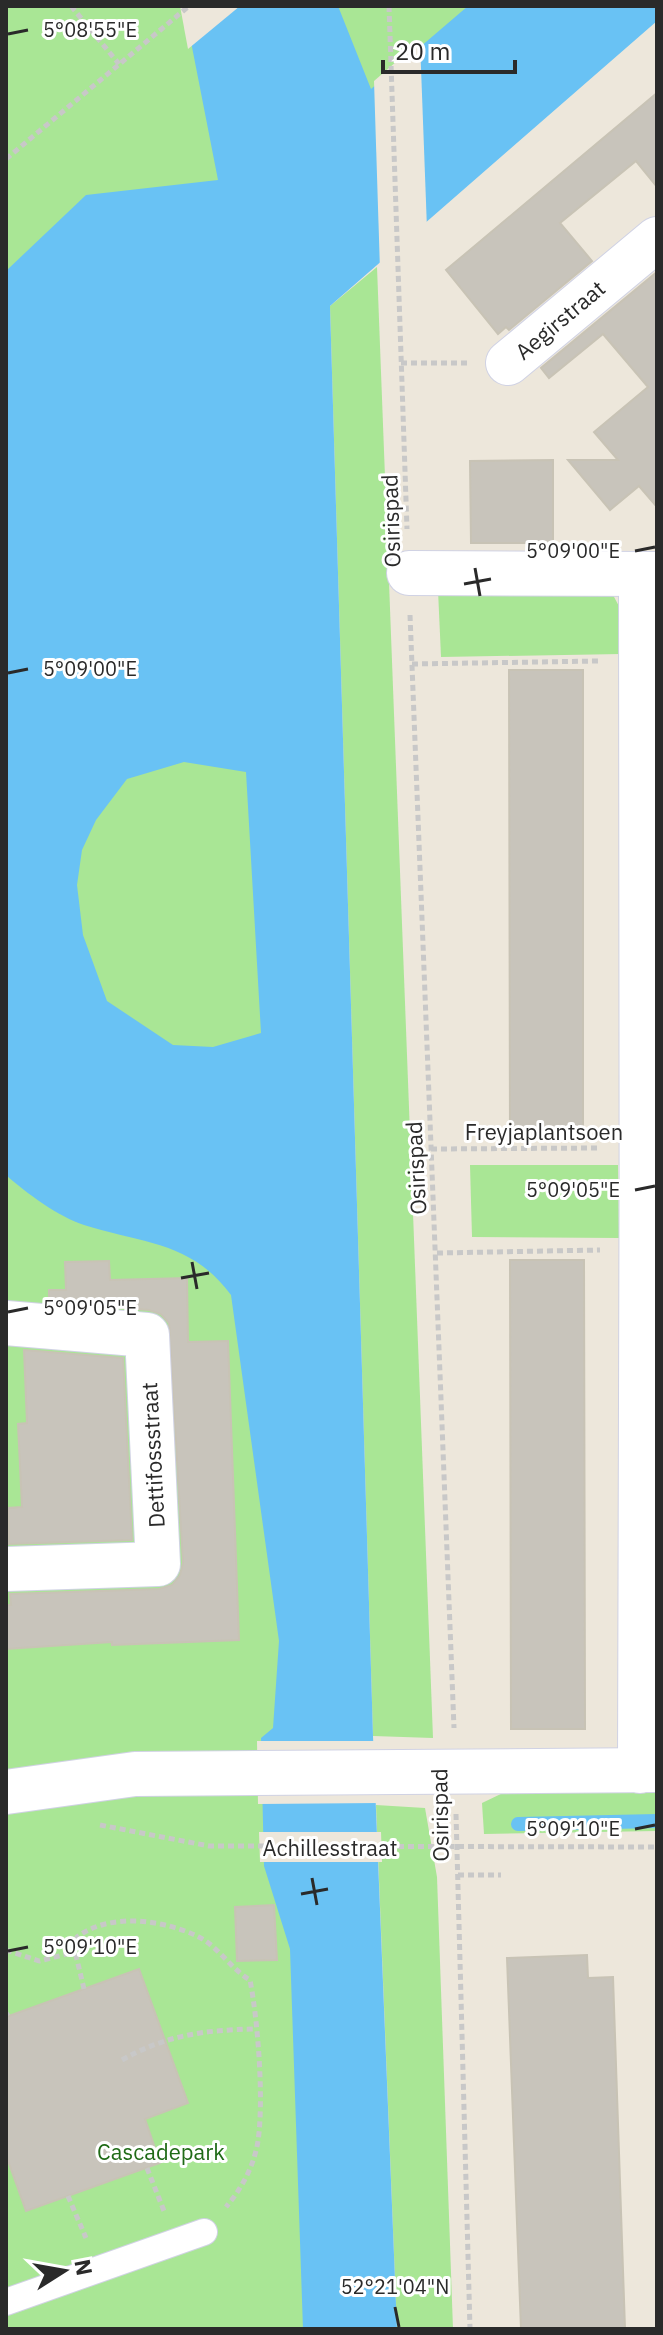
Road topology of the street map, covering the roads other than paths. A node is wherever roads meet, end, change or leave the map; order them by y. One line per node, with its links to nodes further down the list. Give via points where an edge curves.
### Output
1 (657, 239): 2 (street, Aegirstraat)
2 (508, 363)
3 (409, 573): 4 (street)
4 (649, 574): 6 (street, via 641,661 639,1148)
5 (6, 1323): 7 (street, Dettifossstraat, via 147,1335 158,1564)
6 (649, 1505): 8 (street)
7 (6, 1569)
8 (649, 1771): 9 (street, via 135,1774)
9 (6, 1792)
10 (204, 2232): 11 (lane)
11 (6, 2302)

